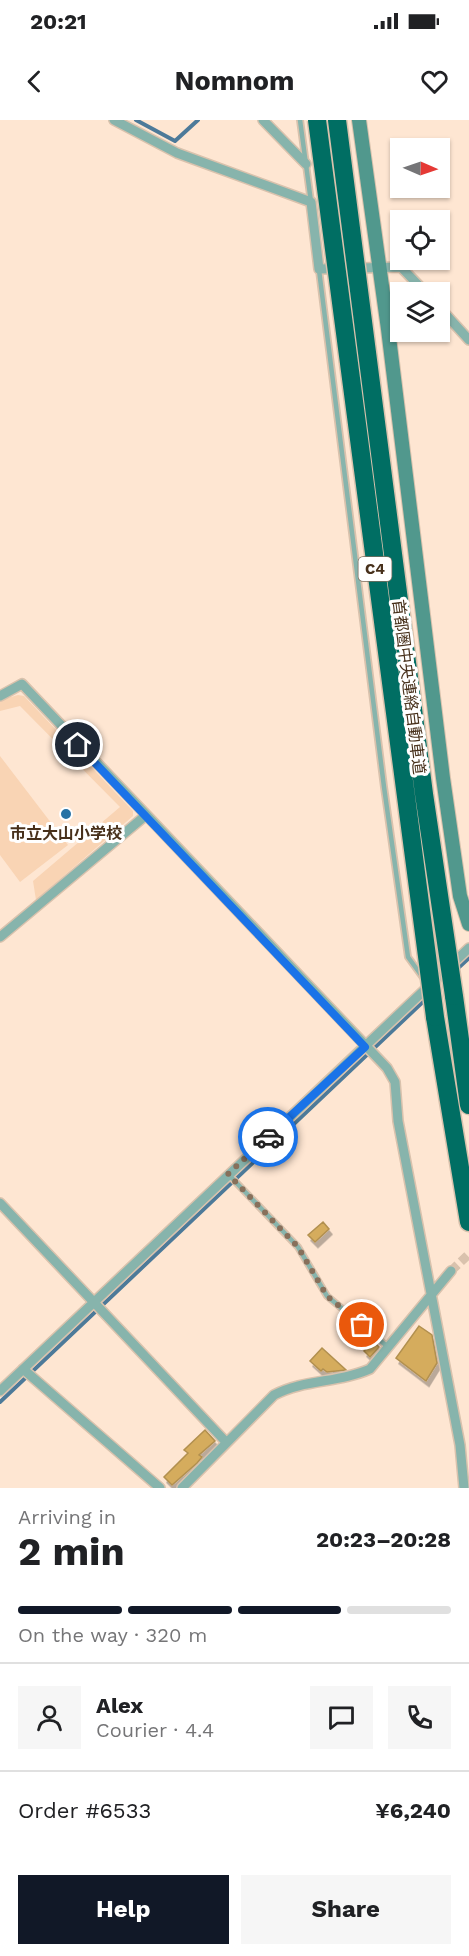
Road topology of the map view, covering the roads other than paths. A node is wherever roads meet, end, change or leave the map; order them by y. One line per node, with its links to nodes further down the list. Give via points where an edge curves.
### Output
1 (114, 120): 8 (street, via 177,153)
2 (262, 120): 7 (street)
3 (300, 120): 7 (lane)
4 (317, 120): 36 (highway, 首都圏中央連絡自動車道 / C4, bridge, via 435,1017)
5 (337, 120): 30 (highway, 首都圏中央連絡自動車道 / C4, bridge, via 431,845)
6 (359, 120): 9 (street)
7 (306, 164): 8 (lane)
8 (311, 202): 10 (street)
9 (380, 266): 10 (street); 11 (street, via 401,267); 18 (street, via 391,398)
10 (319, 269): 17 (lane)
11 (415, 282)
12 (450, 319): 13 (street)
13 (469, 340)
14 (376, 399): 15 (lane)
15 (366, 401)
16 (356, 402): 17 (lane)
17 (336, 404): 21 (lane)
18 (418, 580): 19 (lane); 23 (street)
19 (395, 583)
20 (383, 585): 21 (lane)
21 (360, 588): 24 (lane)
22 (0, 696): 25 (street, via 22,684)
23 (443, 778): 24 (lane); 26 (street, via 460,896)
24 (384, 787): 29 (lane, via 408,957)
25 (145, 816): 27 (street); 32 (street)
26 (469, 924)
27 (0, 937)
28 (469, 948): 29 (street)
29 (430, 985): 32 (street)
30 (458, 996): 31 (highway); 33 (highway, 首都圏中央連絡自動車道 / C4)
31 (469, 1037)
32 (365, 1047): 34 (street); 38 (street, via 387,1068 395,1082 398,1121)
33 (469, 1105)
34 (228, 1174): 39 (street); 40 (lane, via 298,1247 327,1296)
35 (0, 1203): 39 (street)
36 (469, 1222)
37 (452, 1271): 38 (street)
38 (432, 1295): 40 (street); 46 (street, via 460,1445)
39 (94, 1302): 41 (street); 43 (street)
40 (390, 1348): 43 (street, via 370,1369 353,1377 289,1387 274,1395)
41 (22, 1369): 42 (street); 44 (street)
42 (0, 1390)
43 (226, 1442): 45 (street)
44 (160, 1488)
45 (182, 1488)
46 (464, 1488)

